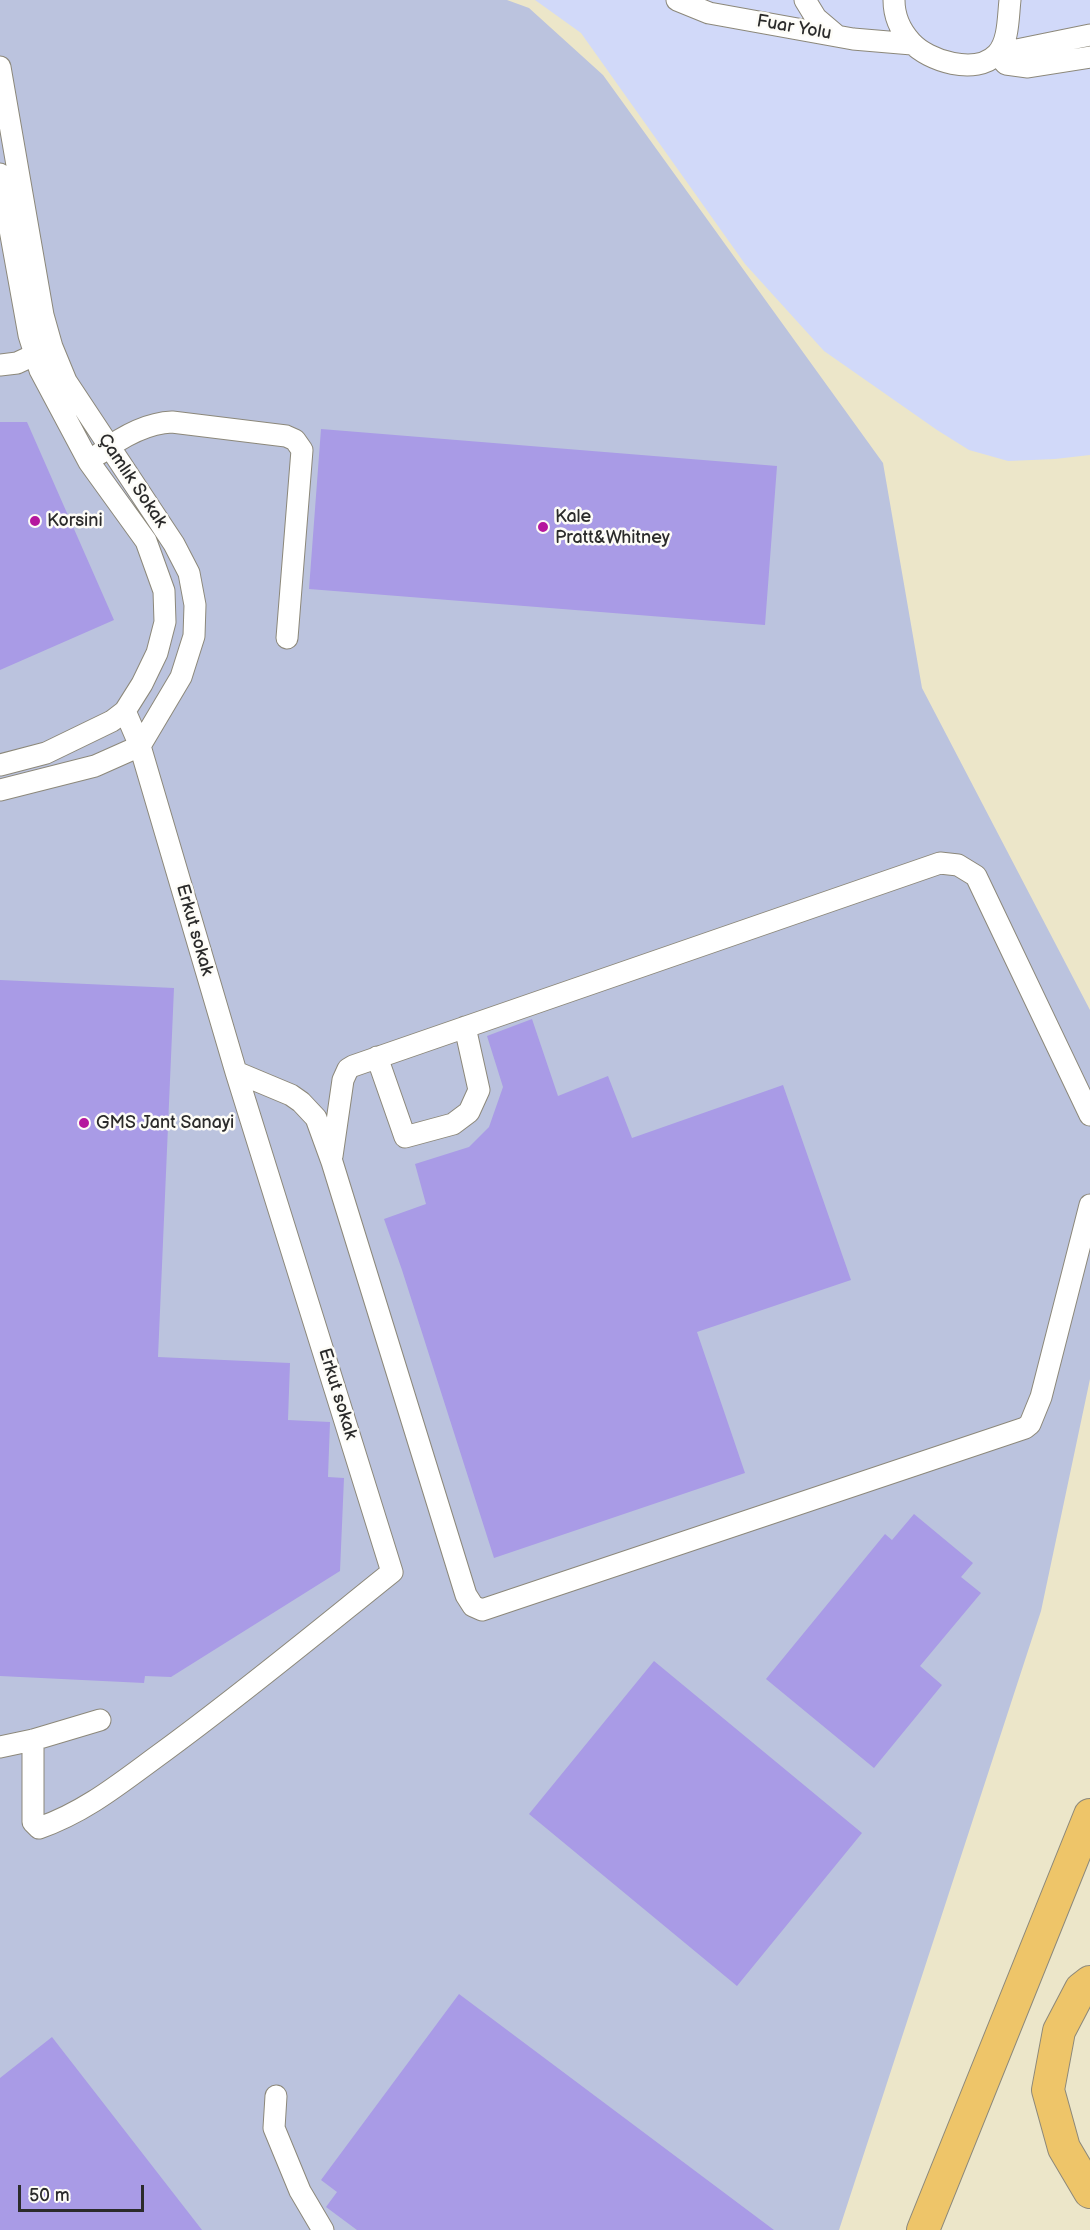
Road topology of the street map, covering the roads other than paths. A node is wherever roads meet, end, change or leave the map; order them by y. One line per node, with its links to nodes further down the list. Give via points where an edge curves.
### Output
1 (677, 0): 6 (street, Fuar Yolu, via 709,13)
2 (805, 0): 6 (street, via 816,18)
3 (894, 0): 7 (street, via 901,29)
4 (1010, 0): 8 (street, via 1006,33)
5 (1090, 35): 8 (street)
6 (837, 36): 7 (street, Fuar Yolu)
7 (912, 44): 8 (street, via 945,62 968,66)
8 (997, 54): 9 (street, via 1006,64 1028,67)
9 (1090, 57)
10 (0, 67): 12 (street, Çamlık Sokak, via 43,315)
11 (0, 174): 12 (street, Çamlık Sokak, via 29,335)
12 (44, 351): 13 (street, via 17,363); 14 (street, Çamlık Sokak); 15 (street, Çamlık Sokak, via 39,370)
13 (0, 364)
14 (109, 446): 15 (street); 16 (street, via 144,428 172,422 295,440 302,450); 18 (street, Çamlık Sokak, via 174,544 189,573 195,605 194,636 181,677)
15 (89, 462): 17 (street, Çamlık Sokak, via 146,541 164,591 165,622 157,654)
16 (287, 638)
17 (125, 711): 18 (street, Erkut sokak); 19 (street, Çamlık Sokak, via 46,753)
18 (140, 746): 20 (street, via 95,766); 23 (street, Erkut sokak)
19 (0, 765)
20 (0, 790)
21 (465, 1027): 22 (street); 22 (street, via 479,1090 469,1112 453,1124 405,1137); 24 (street, via 949,863 976,876)
22 (377, 1057): 25 (street, via 353,1065 346,1073)
23 (236, 1072): 25 (street, via 301,1102 316,1118); 28 (street, Erkut sokak, via 392,1572 199,1726 102,1796 64,1819 39,1828 33,1822)
24 (1090, 1114)
25 (332, 1162): 26 (street, via 466,1595 476,1609 482,1610 1025,1428 1041,1397)
26 (1090, 1206)
27 (100, 1720): 28 (street)
28 (33, 1740): 29 (street)
29 (0, 1747)
30 (1090, 1815): 35 (highway)
31 (1090, 1982): 33 (highway, via 1081,1989 1059,2031 1048,2090 1064,2148)
32 (276, 2096): 34 (street, via 274,2128 300,2191)
33 (1090, 2192)
34 (323, 2230)
35 (923, 2230)

